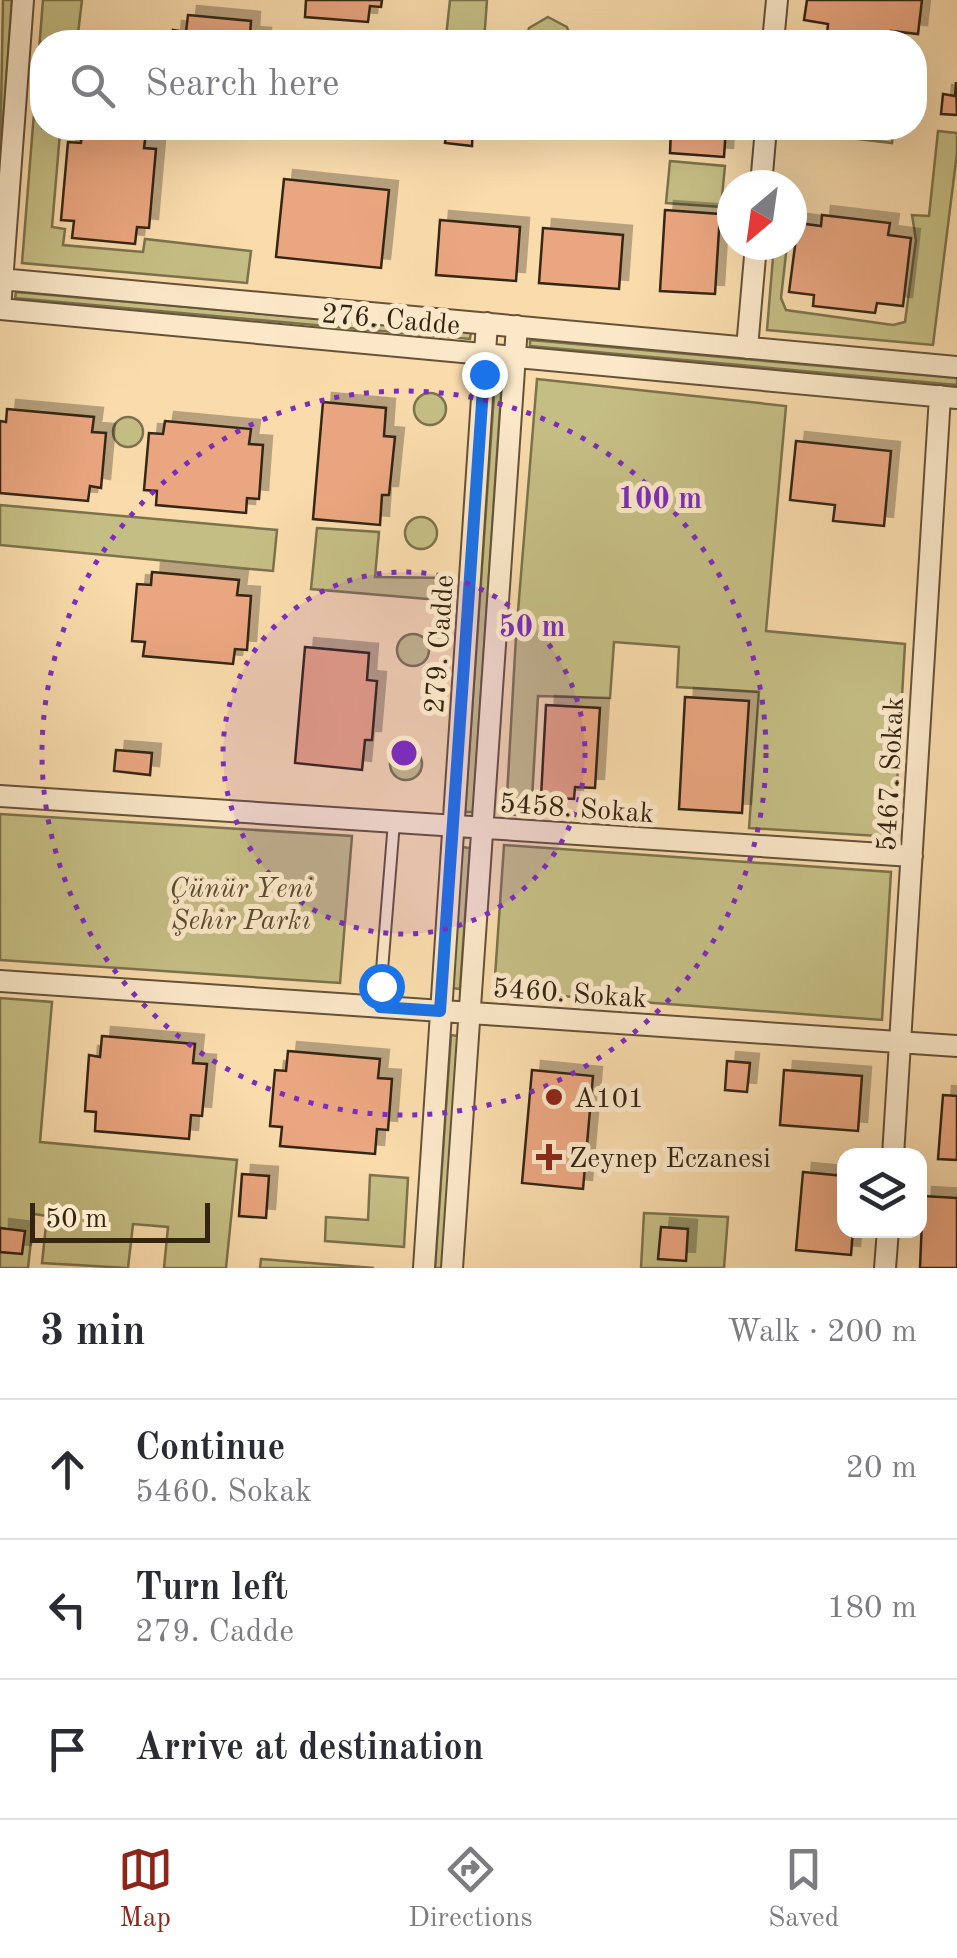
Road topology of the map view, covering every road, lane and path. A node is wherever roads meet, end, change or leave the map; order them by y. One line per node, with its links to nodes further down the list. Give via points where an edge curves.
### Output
1 (23, 0): 7 (street)
2 (777, 0): 3 (street)
3 (775, 30)
4 (765, 140): 5 (street)
5 (762, 170)
6 (755, 260): 11 (street)
7 (1, 279): 8 (street); 9 (street, 276. Cadde)
8 (0, 309): 12 (street, 276. Cadde)
9 (487, 324): 10 (street, 276. Cadde); 12 (street, 279. Cadde)
10 (517, 326): 11 (street, 276. Cadde); 13 (street, 279. Cadde)
11 (746, 348): 14 (street, 276. Cadde)
12 (485, 354): 13 (street, 276. Cadde); 18 (street, 279. Cadde)
13 (515, 357): 15 (street, 276. Cadde); 19 (street, 279. Cadde)
14 (957, 366)
15 (948, 397): 20 (street, 5467. Sokak)
16 (0, 796): 17 (street, 5458. Sokak)
17 (394, 822): 18 (street, 5458. Sokak); 22 (lane)
18 (454, 826): 19 (street, 5458. Sokak); 23 (street, 279. Cadde)
19 (483, 828): 20 (street, 5458. Sokak); 24 (street, 279. Cadde)
20 (912, 856): 25 (street, 5467. Sokak)
21 (0, 981): 22 (street, 5460. Sokak)
22 (380, 1007): 23 (street, 5460. Sokak)
23 (440, 1011): 24 (street, 5460. Sokak); 29 (street, 279. Cadde)
24 (470, 1013): 25 (street, 5460. Sokak); 30 (street, 279. Cadde)
25 (901, 1042): 26 (street, 5460. Sokak); 27 (street, 5467. Sokak)
26 (957, 1046)
27 (894, 1148)
28 (887, 1238): 31 (street)
29 (424, 1268)
30 (452, 1268)
31 (885, 1268)

